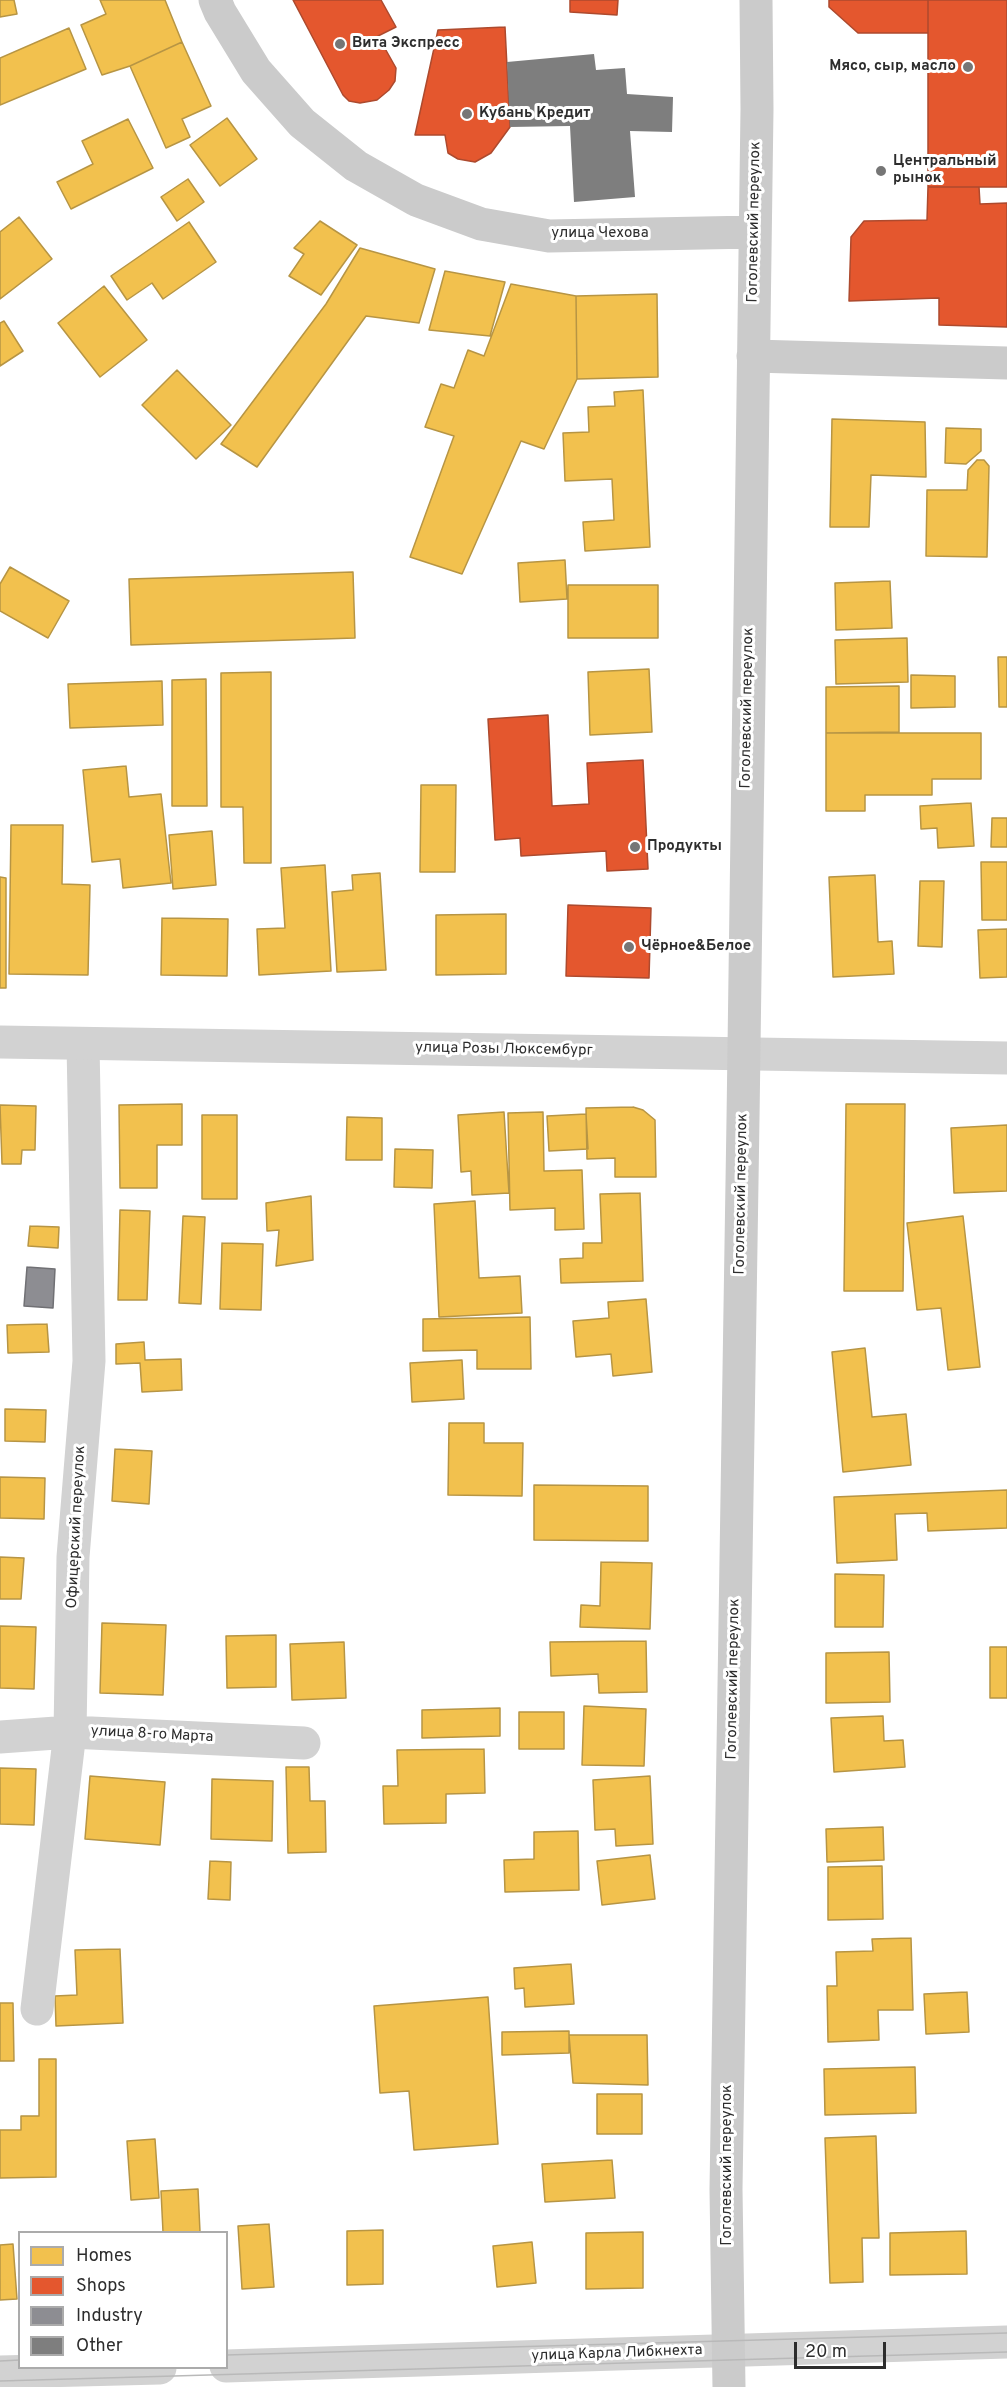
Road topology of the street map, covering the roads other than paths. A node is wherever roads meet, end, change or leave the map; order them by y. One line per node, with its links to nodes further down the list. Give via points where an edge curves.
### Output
1 (215, 0): 3 (main road, улица Чехова, via 256,71 302,123 356,166 416,200 481,224 549,236)
2 (756, 0): 3 (main road, Гоголевский переулок)
3 (754, 232): 4 (main road, Гоголевский переулок)
4 (753, 356): 5 (main road); 8 (main road, Гоголевский переулок)
5 (1007, 363)
6 (0, 1042): 7 (street, улица Розы Люксембург)
7 (83, 1044): 8 (street, улица Розы Люксембург); 10 (street, Офицерский переулок, via 89,1360 73,1557)
8 (744, 1053): 9 (street, улица Розы Люксембург); 15 (main road, Гоголевский переулок, via 726,2190)
9 (1007, 1058)
10 (70, 1732): 11 (street, улица 8-го Марта); 12 (street, улица 8-го Марта); 13 (street, Офицерский переулок)
11 (0, 1737)
12 (303, 1743)
13 (37, 2009)
14 (1007, 2342): 15 (street, улица Карла Либкнехта)
15 (729, 2351): 16 (street, улица Карла Либкнехта); 19 (main road, Гоголевский переулок)
16 (228, 2366)
17 (96, 2369): 18 (street)
18 (0, 2372)
19 (729, 2387)

